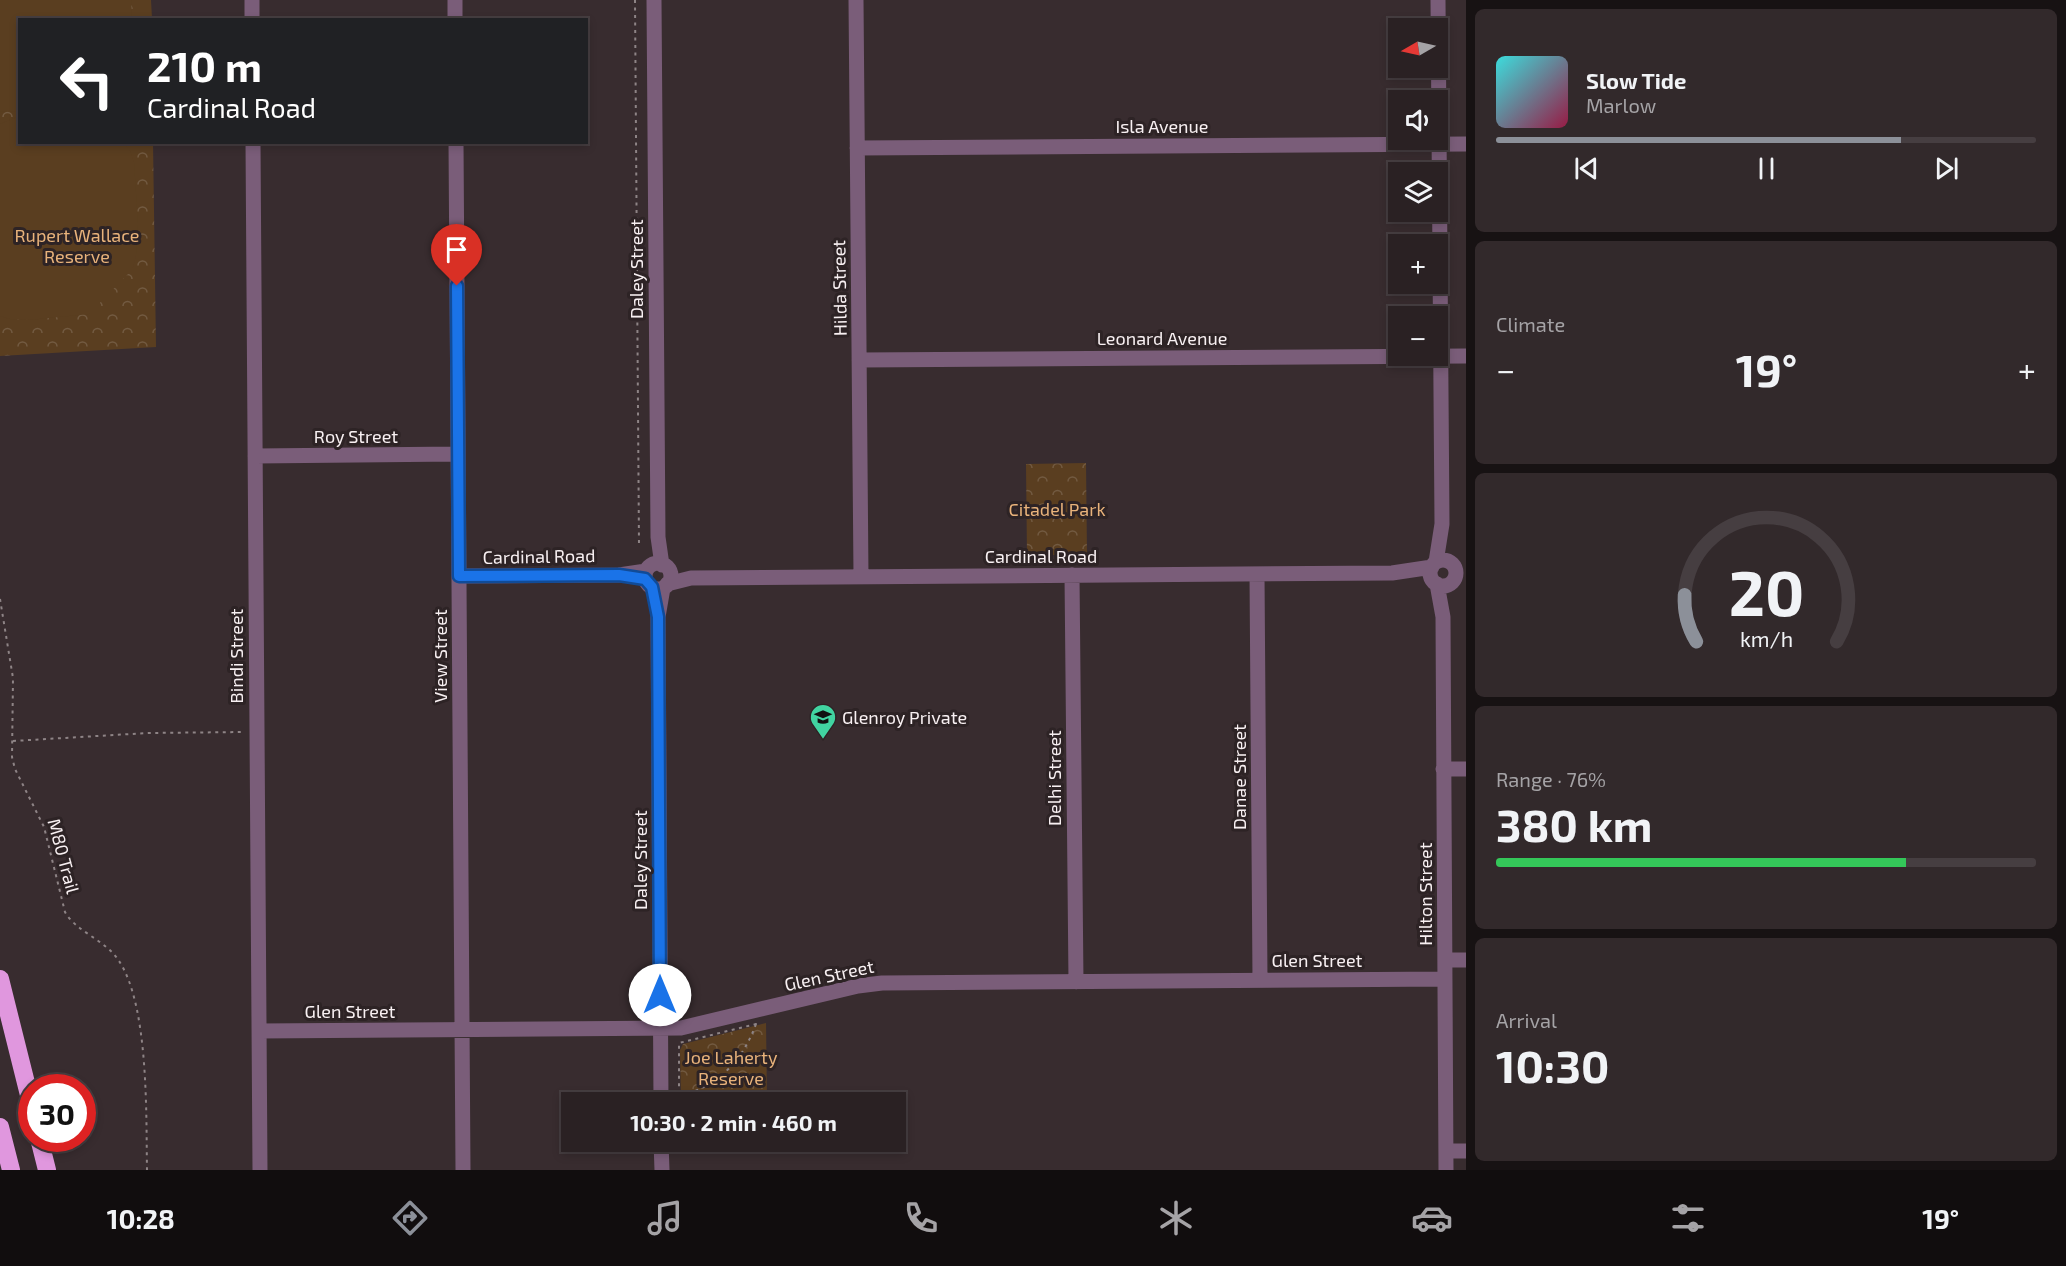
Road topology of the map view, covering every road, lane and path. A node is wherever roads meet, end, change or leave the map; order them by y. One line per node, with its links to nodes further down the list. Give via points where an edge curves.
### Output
1 (252, 0): 7 (street)
2 (455, 0): 8 (street)
3 (635, 0): 25 (path)
4 (654, 0): 30 (street, Daley Street)
5 (856, 0): 15 (street, Hilda Street)
6 (1438, 0): 9 (street, Hilton Street)
7 (252, 18)
8 (455, 18)
9 (1439, 90)
10 (253, 144): 24 (street, Bindi Street)
11 (456, 144): 23 (street, View Street)
12 (1388, 144): 15 (street, Isla Avenue)
13 (1448, 144): 14 (street, Isla Avenue)
14 (1466, 144)
15 (857, 148): 21 (street, Hilda Street)
16 (1439, 150): 17 (street, Hilton Street)
17 (1440, 306)
18 (1388, 356): 21 (street, Leonard Avenue)
19 (1448, 356): 20 (street, Leonard Avenue)
20 (1466, 356)
21 (859, 360): 31 (street, Hilda Street)
22 (1440, 366): 27 (street, Hilton Street, via 1442,524)
23 (458, 454): 24 (street, Roy Street); 29 (street, View Street)
24 (255, 456): 33 (street, Bindi Street)
25 (639, 546)
26 (1257, 573): 27 (street, Cardinal Road); 28 (street, Cardinal Road); 41 (street, Danae Street)
27 (1448, 573): 35 (street, Hilton Street, via 1443,617)
28 (1072, 575): 31 (street, Cardinal Road); 42 (street, Delhi Street)
29 (459, 576): 30 (street, Cardinal Road); 44 (street, View Street)
30 (657, 576): 31 (street, Cardinal Road); 43 (street, Daley Street)
31 (861, 576)
32 (0, 599): 34 (path, M80 Trail, via 13,678)
33 (256, 732): 34 (path); 45 (street, Bindi Street)
34 (13, 741): 56 (path, M80 Trail, via 15,769 44,827 65,912 118,959 134,992 142,1050)
35 (1443, 769): 36 (street); 37 (street, Hilton Street)
36 (1466, 769)
37 (1445, 960): 38 (street); 40 (street, Hilton Street)
38 (1466, 960)
39 (0, 979): 46 (highway)
40 (1445, 979): 41 (street, Glen Street); 50 (street, Hilton Street)
41 (1260, 980): 42 (street, Glen Street)
42 (1076, 982): 43 (street, Glen Street, via 875,983 690,1027)
43 (661, 1029): 44 (street, Glen Street); 47 (street, Daley Street)
44 (462, 1030): 45 (street, Glen Street); 58 (street, View Street)
45 (259, 1031): 57 (street, Bindi Street)
46 (24, 1074)
47 (661, 1092)
48 (679, 1096): 48 (path, via 707,1085 731,1068 743,1053 756,1024 679,1043)
49 (0, 1127): 54 (highway)
50 (1446, 1151): 51 (street); 60 (street, Hilton Street)
51 (1466, 1151)
52 (42, 1152): 55 (highway)
53 (662, 1152): 59 (street)
54 (10, 1170)
55 (47, 1170)
56 (147, 1170)
57 (260, 1170)
58 (463, 1170)
59 (662, 1170)
60 (1446, 1170)

